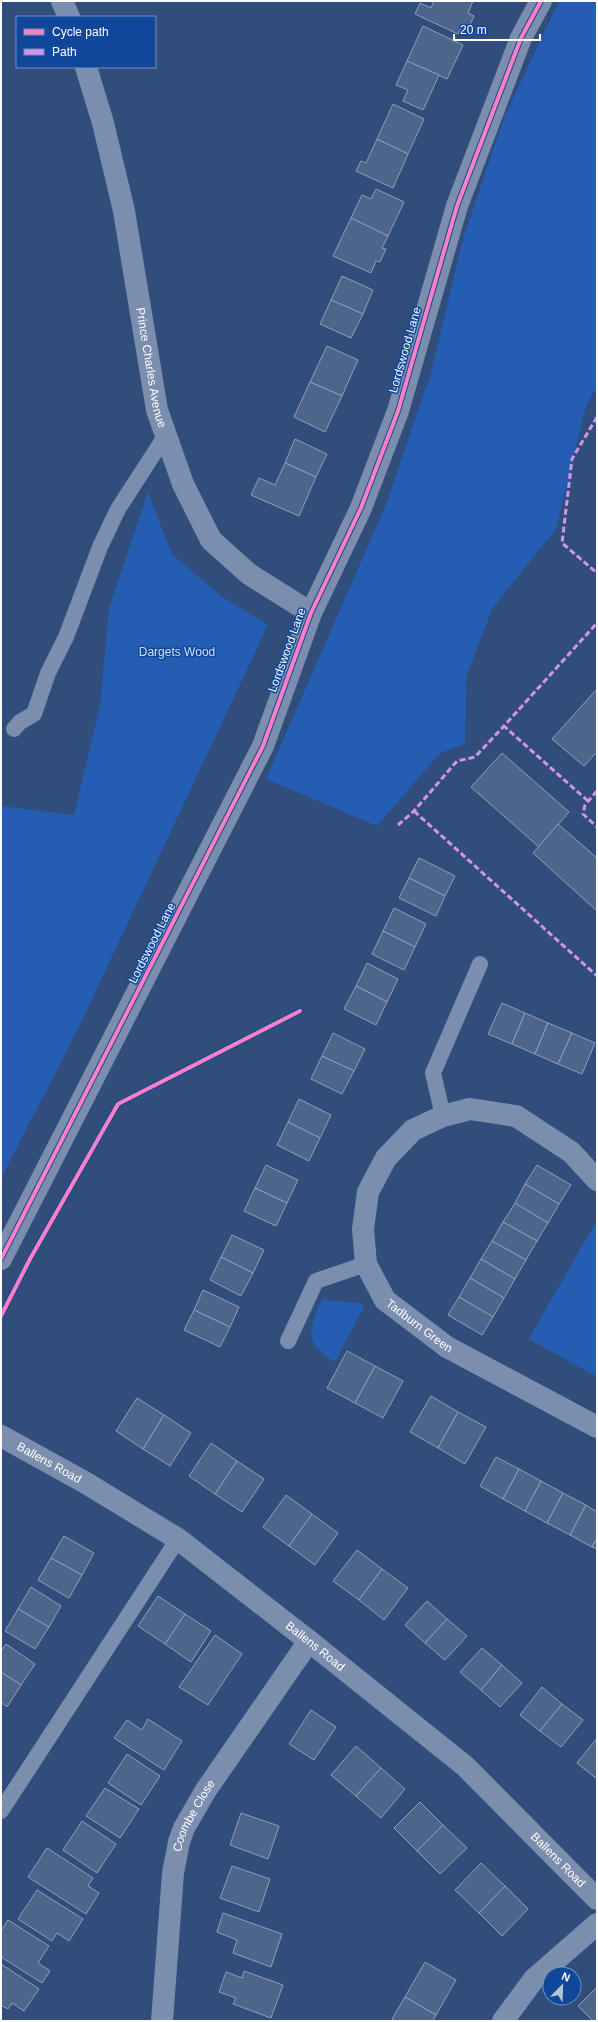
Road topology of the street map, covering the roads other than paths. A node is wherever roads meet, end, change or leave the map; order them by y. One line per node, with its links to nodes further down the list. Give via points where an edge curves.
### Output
1 (62, 1): 3 (street)
2 (542, 1): 6 (street, Lordswood Lane, via 522,38 457,206 393,425 361,508)
3 (69, 16)
4 (86, 68): 5 (street, Prince Charles Avenue, via 103,123 124,211 157,410)
5 (166, 435): 6 (street, Prince Charles Avenue, via 183,484 211,540 249,574); 7 (lane, via 115,515 66,636 48,673 34,714)
6 (311, 613): 11 (street, Lordswood Lane, via 263,746)
7 (14, 729)
8 (480, 964): 9 (lane, via 433,1073)
9 (443, 1116): 10 (street, Tadburn Green, via 470,1109 516,1116 571,1152); 12 (street, Tadburn Green, via 413,1130 386,1158 368,1192 363,1228)
10 (597, 1180)
11 (1, 1259)
12 (366, 1264): 13 (lane, via 316,1281); 14 (street, Tadburn Green, via 385,1300 447,1347)
13 (288, 1341)
14 (597, 1427)
15 (1, 1436): 16 (street, Ballens Road, via 86,1483)
16 (178, 1539): 17 (street, Ballens Road); 18 (lane)
17 (309, 1642): 19 (street, Ballens Road, via 465,1766); 21 (street, Coombe Close, via 206,1790 184,1828 173,1873)
18 (1, 1811)
19 (597, 1899)
20 (597, 1924): 22 (street, via 534,1979)
21 (162, 2021)
22 (503, 2021)

